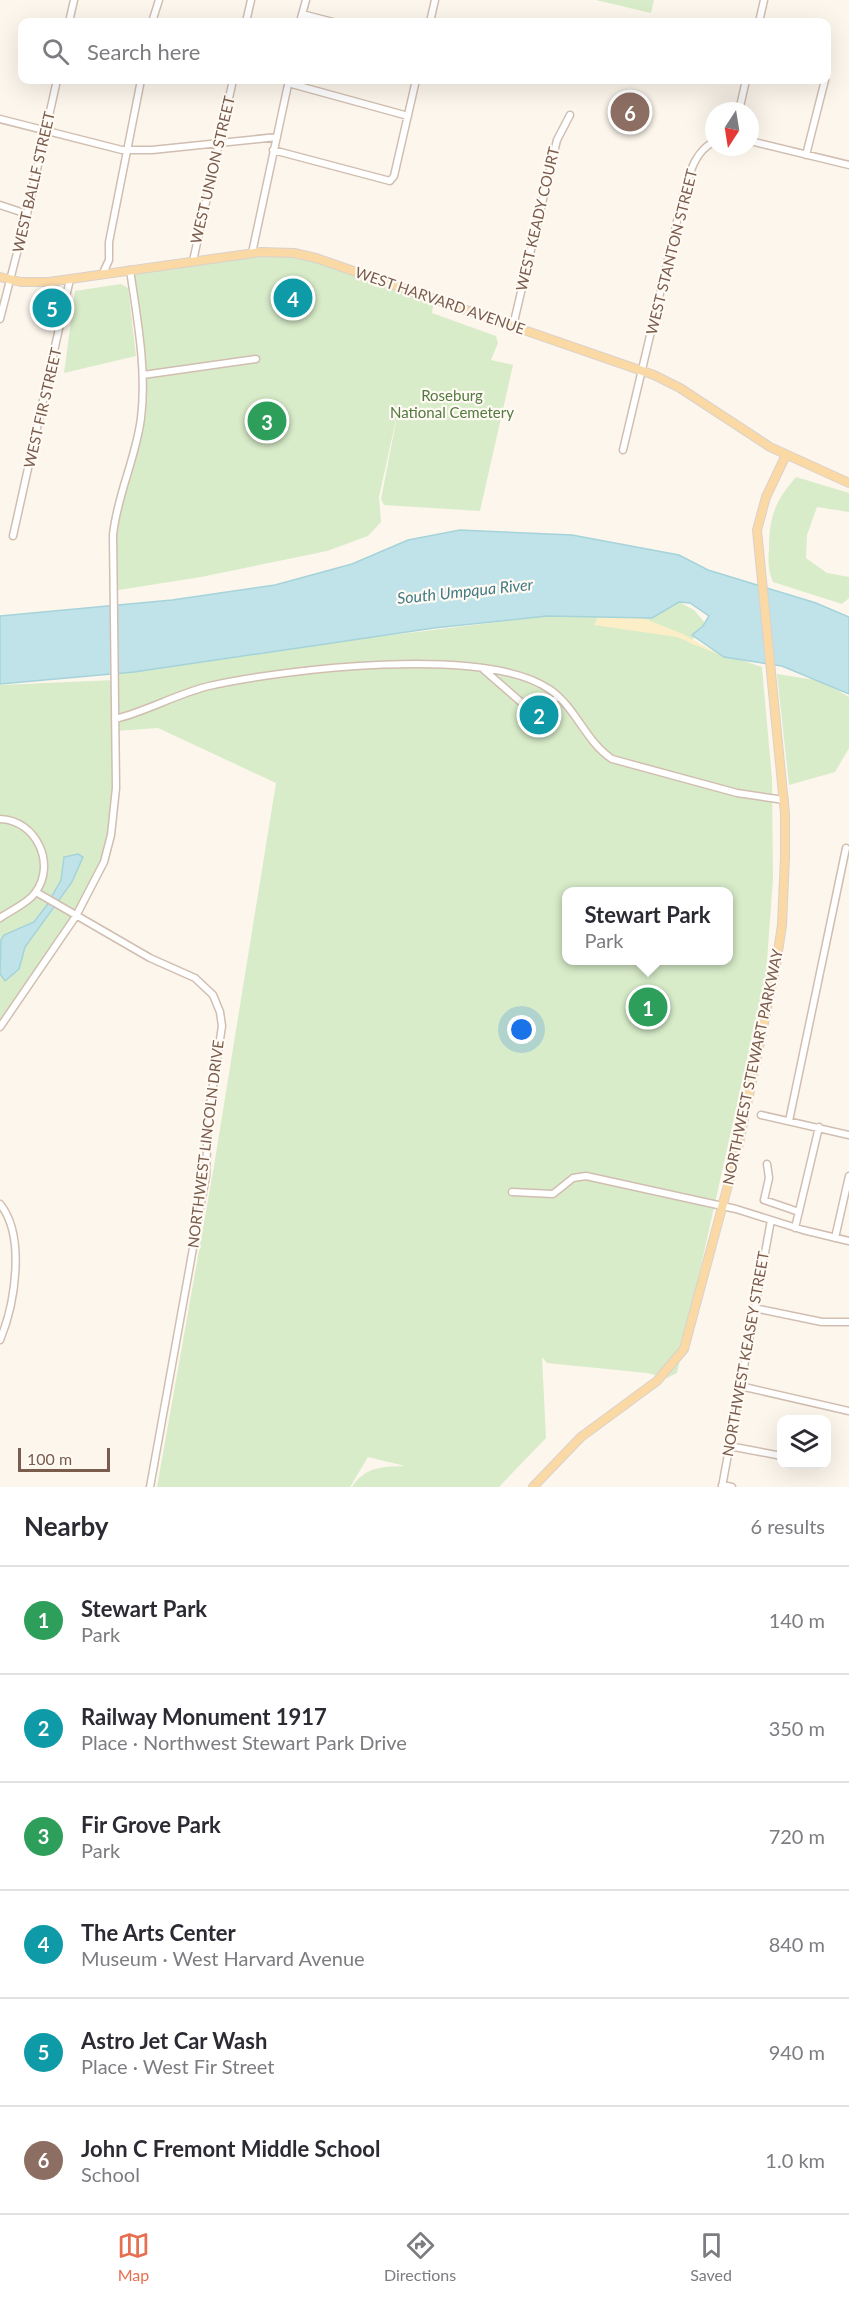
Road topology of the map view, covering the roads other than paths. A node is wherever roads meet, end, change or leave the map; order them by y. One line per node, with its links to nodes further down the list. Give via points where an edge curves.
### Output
1 (74, 0): 8 (street)
2 (159, 0): 9 (street)
3 (251, 0): 10 (street)
4 (306, 0): 7 (street)
5 (435, 0): 13 (street)
6 (764, 0): 14 (street)
7 (302, 14): 11 (street); 12 (street)
8 (70, 18)
9 (153, 18)
10 (247, 18)
11 (301, 18)
12 (318, 18)
13 (431, 18)
14 (760, 18)
15 (56, 84): 27 (street, WEST BALLF STREET)
16 (140, 84): 33 (street)
17 (232, 84): 29 (street, WEST UNION STREET)
18 (288, 84): 28 (street)
19 (299, 84): 25 (street)
20 (415, 84): 25 (street)
21 (745, 84): 23 (street)
22 (824, 84): 34 (street)
23 (741, 102)
24 (570, 115): 46 (street, WEST KEADY COURT, via 557,140)
25 (408, 116): 32 (street, via 390,181)
26 (0, 119): 27 (street)
27 (45, 132): 33 (street); 37 (street, WEST BALLF STREET)
28 (277, 137): 29 (street); 32 (street)
29 (219, 143): 33 (street); 39 (street, WEST UNION STREET)
30 (759, 143): 34 (street)
31 (705, 149): 48 (street, WEST STANTON STREET, via 694,162 683,196)
32 (273, 150): 38 (street)
33 (128, 151): 41 (street, via 109,242 109,260)
34 (806, 155): 35 (street)
35 (849, 165)
36 (0, 205): 37 (street)
37 (27, 214): 44 (street, WEST BALLF STREET)
38 (252, 253): 39 (main road, WEST HARVARD AVENUE); 46 (main road, WEST HARVARD AVENUE, via 284,252 316,258)
39 (193, 261): 40 (main road, WEST HARVARD AVENUE)
40 (130, 270): 41 (main road, WEST HARVARD AVENUE); 49 (street)
41 (103, 273): 43 (main road, WEST HARVARD AVENUE)
42 (0, 277): 44 (main road, WEST HARVARD AVENUE)
43 (70, 279): 44 (main road, WEST HARVARD AVENUE); 53 (street, WEST FIR STREET)
44 (10, 280): 45 (street, WEST BALLF STREET)
45 (0, 319)
46 (513, 326): 48 (main road, WEST HARVARD AVENUE)
47 (256, 359): 49 (street)
48 (642, 370): 50 (street, WEST STANTON STREET); 51 (main road, WEST HARVARD AVENUE, via 680,388)
49 (143, 375): 56 (street, via 141,421 116,508 112,591)
50 (623, 450)
51 (786, 455): 52 (main road, WEST HARVARD AVENUE); 57 (main road, NORTHWEST STEWART PARKWAY, via 762,509 757,539)
52 (849, 483)
53 (13, 536)
54 (480, 666): 55 (street, via 542,685); 55 (street, via 522,703 547,707); 56 (street, via 398,665 263,676 207,687)
55 (558, 696): 57 (street, via 594,744 612,759 737,793)
56 (115, 719): 61 (street, via 116,788 111,835 104,862)
57 (784, 800): 72 (main road, NORTHWEST STEWART PARKWAY, via 779,946 769,1008)
58 (0, 819): 60 (street, via 18,824 38,843 44,867)
59 (846, 848): 65 (street)
60 (36, 892): 61 (street, NORTHWEST LINCOLN DRIVE); 62 (street)
61 (76, 916): 63 (street); 86 (street, NORTHWEST LINCOLN DRIVE, via 150,958 195,978 213,995 221,1018 208,1118 206,1176)
62 (0, 918)
63 (0, 1027)
64 (761, 1115): 65 (street)
65 (789, 1121): 66 (street)
66 (819, 1127): 67 (street); 73 (street)
67 (849, 1135)
68 (767, 1164): 73 (street, via 769,1178 763,1203)
69 (849, 1176): 76 (street)
70 (512, 1192): 72 (street, via 553,1194 573,1178 585,1176)
71 (0, 1203): 80 (street, via 10,1222 15,1266 13,1296)
72 (723, 1206): 74 (street); 87 (main road, NORTHWEST STEWART PARKWAY, via 687,1340 677,1360 657,1381 581,1437)
73 (799, 1212): 75 (street)
74 (771, 1220): 75 (street); 78 (street, NORTHWEST KEASEY STREET)
75 (795, 1228): 76 (street)
76 (835, 1238): 77 (street)
77 (849, 1241)
78 (754, 1308): 79 (street, via 822,1322); 81 (street, NORTHWEST KEASEY STREET)
79 (848, 1322)
80 (0, 1340)
81 (740, 1386): 82 (street); 83 (street, NORTHWEST KEASEY STREET)
82 (849, 1411)
83 (729, 1446): 84 (street); 85 (street, NORTHWEST KEASEY STREET)
84 (777, 1455)
85 (722, 1486): 88 (street)
86 (150, 1487)
87 (533, 1487)
88 (732, 1487)

